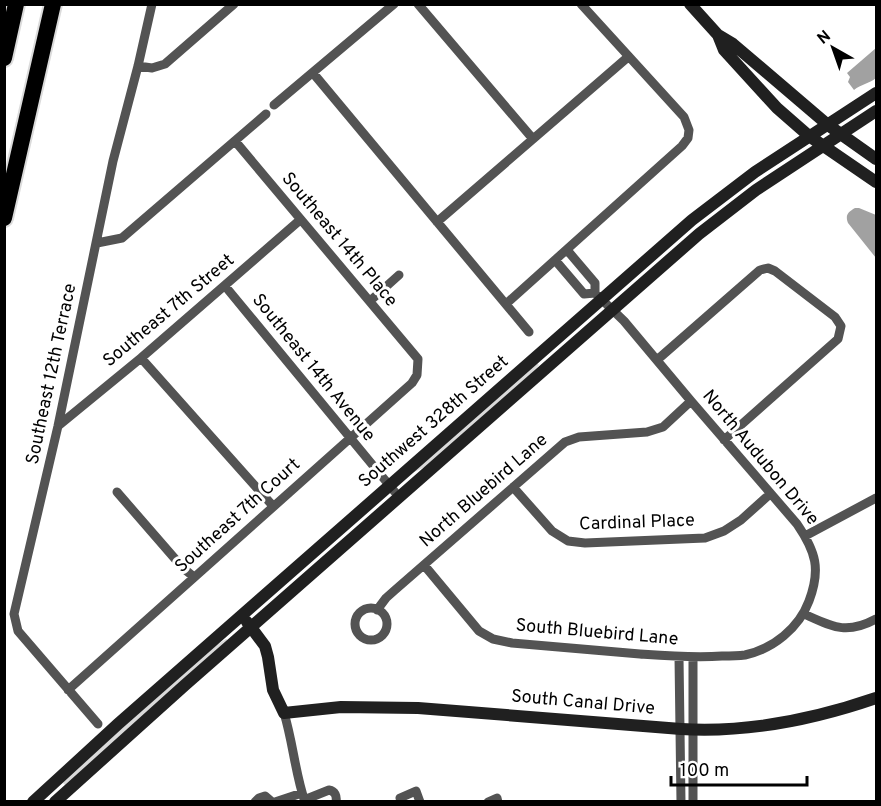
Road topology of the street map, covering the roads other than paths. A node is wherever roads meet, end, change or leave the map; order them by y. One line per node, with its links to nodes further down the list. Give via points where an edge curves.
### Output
1 (16, 4): 11 (highway)
2 (53, 4): 28 (highway)
3 (152, 4): 12 (street, Southeast 12th Terrace)
4 (234, 4): 12 (street, via 165,64 152,68)
5 (394, 4): 13 (street)
6 (418, 4): 23 (street)
7 (580, 4): 10 (street)
8 (690, 4): 9 (street)
9 (718, 35): 15 (street); 19 (street, via 724,51)
10 (628, 57): 23 (street); 32 (street, via 684,117 688,138)
11 (4, 58)
12 (138, 66): 31 (street, Southeast 12th Terrace)
13 (313, 73): 16 (street); 30 (street)
14 (876, 93): 20 (street, Southwest 328th Street)
15 (799, 100): 19 (street); 20 (street)
16 (274, 105)
17 (876, 111): 21 (street, Southwest 328th Street)
18 (266, 114): 24 (street)
19 (784, 115): 22 (street)
20 (828, 125): 21 (street); 22 (street, Southwest 328th Street)
21 (842, 135): 25 (street, Southwest 328th Street); 26 (street)
22 (809, 136): 25 (street); 36 (street, Southwest 328th Street, via 720,198)
23 (533, 139): 30 (street)
24 (235, 141): 29 (street, Southeast 14th Place); 31 (street, via 122,238)
25 (823, 146): 27 (street); 39 (street, Southwest 328th Street, via 723,214)
26 (876, 159)
27 (876, 182)
28 (4, 218)
29 (300, 220): 35 (street, Southeast 7th Street); 37 (street, Southeast 14th Place)
30 (437, 222): 38 (street)
31 (97, 243): 45 (street, Southeast 12th Terrace)
32 (567, 250): 33 (street); 36 (street, via 596,283)
33 (555, 260): 36 (street, via 585,294); 38 (street)
34 (399, 275): 37 (street)
35 (225, 286): 41 (street, Southeast 7th Street); 46 (street, Southeast 14th Avenue)
36 (598, 296): 39 (street, North Audubon Drive); 48 (street, Southwest 328th Street)
37 (369, 300): 42 (street, Southeast 14th Place)
38 (506, 304): 40 (street)
39 (612, 310): 43 (street, North Audubon Drive); 52 (street, Southwest 328th Street)
40 (529, 332)
41 (141, 358): 45 (street, Southeast 7th Street); 54 (street)
42 (418, 359): 46 (street, Southeast 7th Court, via 412,383)
43 (657, 360): 44 (street, North Audubon Drive); 47 (street, via 760,270 768,268 835,317 841,326 837,339)
44 (691, 401): 47 (street, North Audubon Drive); 49 (street, North Bluebird Lane, via 663,427 565,442)
45 (58, 426): 65 (street, Southeast 12th Terrace, via 14,614 18,631)
46 (351, 437): 48 (street, Southeast 14th Avenue); 54 (street, Southeast 7th Court)
47 (724, 440): 51 (street, North Audubon Drive)
48 (389, 485): 52 (street, Southeast 14th Avenue); 60 (street, Southwest 328th Street)
49 (513, 488): 51 (street, Cardinal Place, via 552,531 568,541 585,543 705,538 741,520); 56 (street, North Bluebird Lane)
50 (117, 492): 57 (street)
51 (770, 494): 55 (street, North Audubon Drive)
52 (399, 497): 62 (street, Southwest 328th Street)
53 (876, 498): 55 (street)
54 (273, 507): 57 (street, Southeast 7th Court)
55 (805, 536): 59 (street, North Audubon Drive, via 816,561 816,574)
56 (424, 565): 58 (street, North Bluebird Lane); 63 (street, South Bluebird Lane, via 479,632 493,639)
57 (194, 577): 65 (street, Southeast 7th Court)
58 (377, 610)
59 (804, 614): 61 (street, via 833,627 852,628); 64 (street, North Audubon Drive, via 791,630 769,646 745,654)
60 (242, 615): 62 (street); 71 (street, Southwest 328th Street)
61 (876, 619)
62 (251, 627): 67 (street, via 267,650 273,690); 72 (street, Southwest 328th Street)
63 (679, 657): 64 (street, South Bluebird Lane); 69 (street)
64 (693, 658): 69 (street)
65 (68, 690): 68 (street, Southeast 12th Terrace)
66 (876, 698): 69 (street, South Canal Drive, via 787,721)
67 (284, 713): 69 (street, South Canal Drive, via 341,707 418,708); 70 (street)
68 (98, 724)
69 (687, 729): 80 (street); 81 (street)
70 (303, 798): 74 (street); 75 (street, via 329,790 335,793)
71 (33, 801)
72 (55, 801)
73 (255, 801): 74 (street, via 265,796)
74 (273, 801)
75 (336, 801)
76 (402, 801): 77 (street, via 400,798 416,791)
77 (420, 801)
78 (488, 801): 79 (street)
79 (498, 801)
80 (681, 801)
81 (693, 801)

